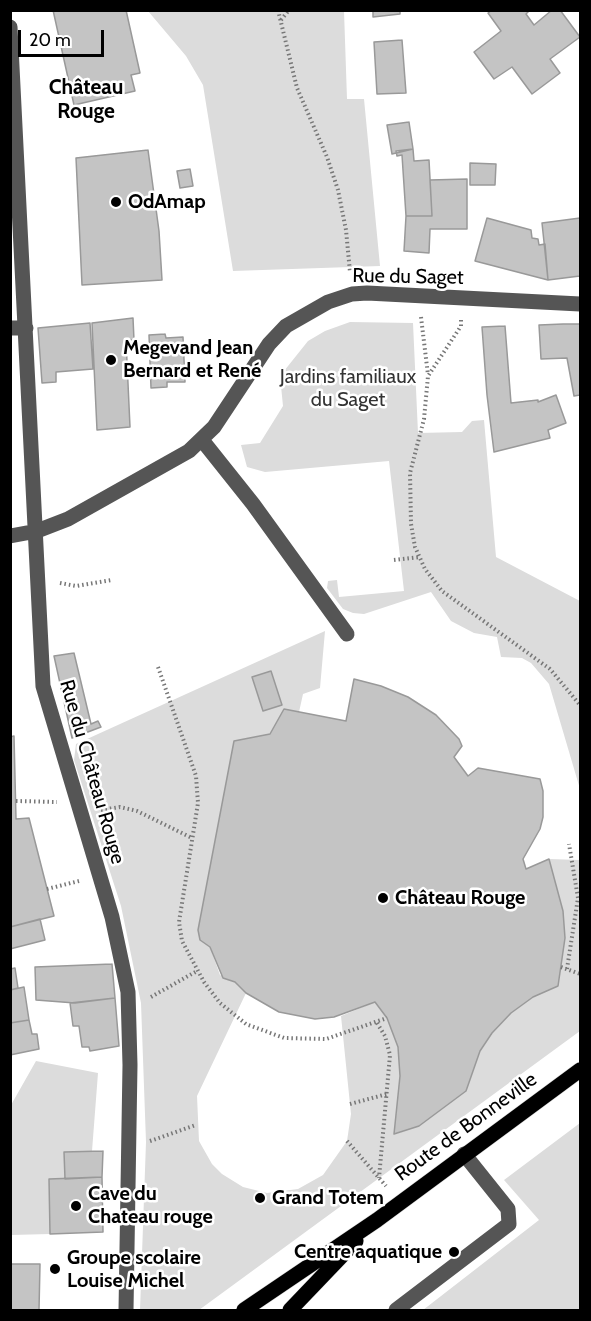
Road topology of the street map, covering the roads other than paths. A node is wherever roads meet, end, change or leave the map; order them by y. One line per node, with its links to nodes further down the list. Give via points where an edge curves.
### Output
1 (10, 27): 3 (street, Rue du Château Rouge)
2 (580, 304): 4 (street, Rue du Saget, via 352,294 316,308 286,326 269,344)
3 (18, 328): 5 (street, Rue du Château Rouge)
4 (202, 440): 5 (street, Rue du Saget, via 165,466 68,519); 7 (street)
5 (37, 531): 6 (street, Rue du Saget); 11 (street, Rue du Château Rouge, via 44,686 112,917 129,1009)
6 (10, 536)
7 (347, 634)
8 (580, 1070): 9 (main road, Route de Bonneville)
9 (465, 1154): 10 (main road, Route de Bonneville); 14 (street, via 508,1209 509,1224)
10 (377, 1220): 12 (main road, Route de Bonneville); 13 (main road, Route de Bonneville)
11 (126, 1311)
12 (244, 1311)
13 (290, 1311)
14 (396, 1311)

